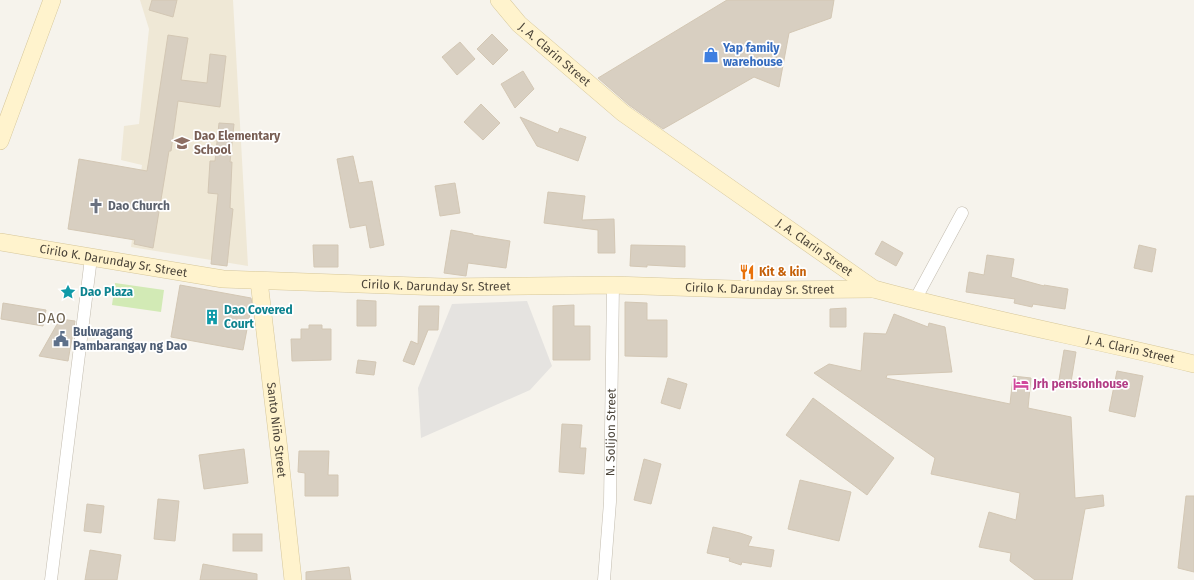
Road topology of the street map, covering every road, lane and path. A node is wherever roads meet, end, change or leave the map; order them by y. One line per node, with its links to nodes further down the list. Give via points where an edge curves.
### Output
1 (52, 0): 3 (main road)
2 (499, 0): 9 (main road, J. A. Clarin Street, via 519,24 623,113)
3 (0, 141)
4 (962, 213): 10 (street)
5 (0, 242): 6 (main road, Cirilo K. Darunday Sr. Street)
6 (91, 258): 7 (main road, Cirilo K. Darunday Sr. Street, via 223,280); 12 (street)
7 (259, 281): 8 (main road, Cirilo K. Darunday Sr. Street, via 443,287); 13 (main road, Santo Niño Street)
8 (613, 285): 9 (main road, Cirilo K. Darunday Sr. Street, via 767,290); 14 (street, N. Solijon Street, via 610,502)
9 (874, 289): 10 (main road, J. A. Clarin Street)
10 (915, 300): 11 (main road, J. A. Clarin Street)
11 (1194, 364)
12 (51, 580)
13 (293, 580)
14 (604, 580)

